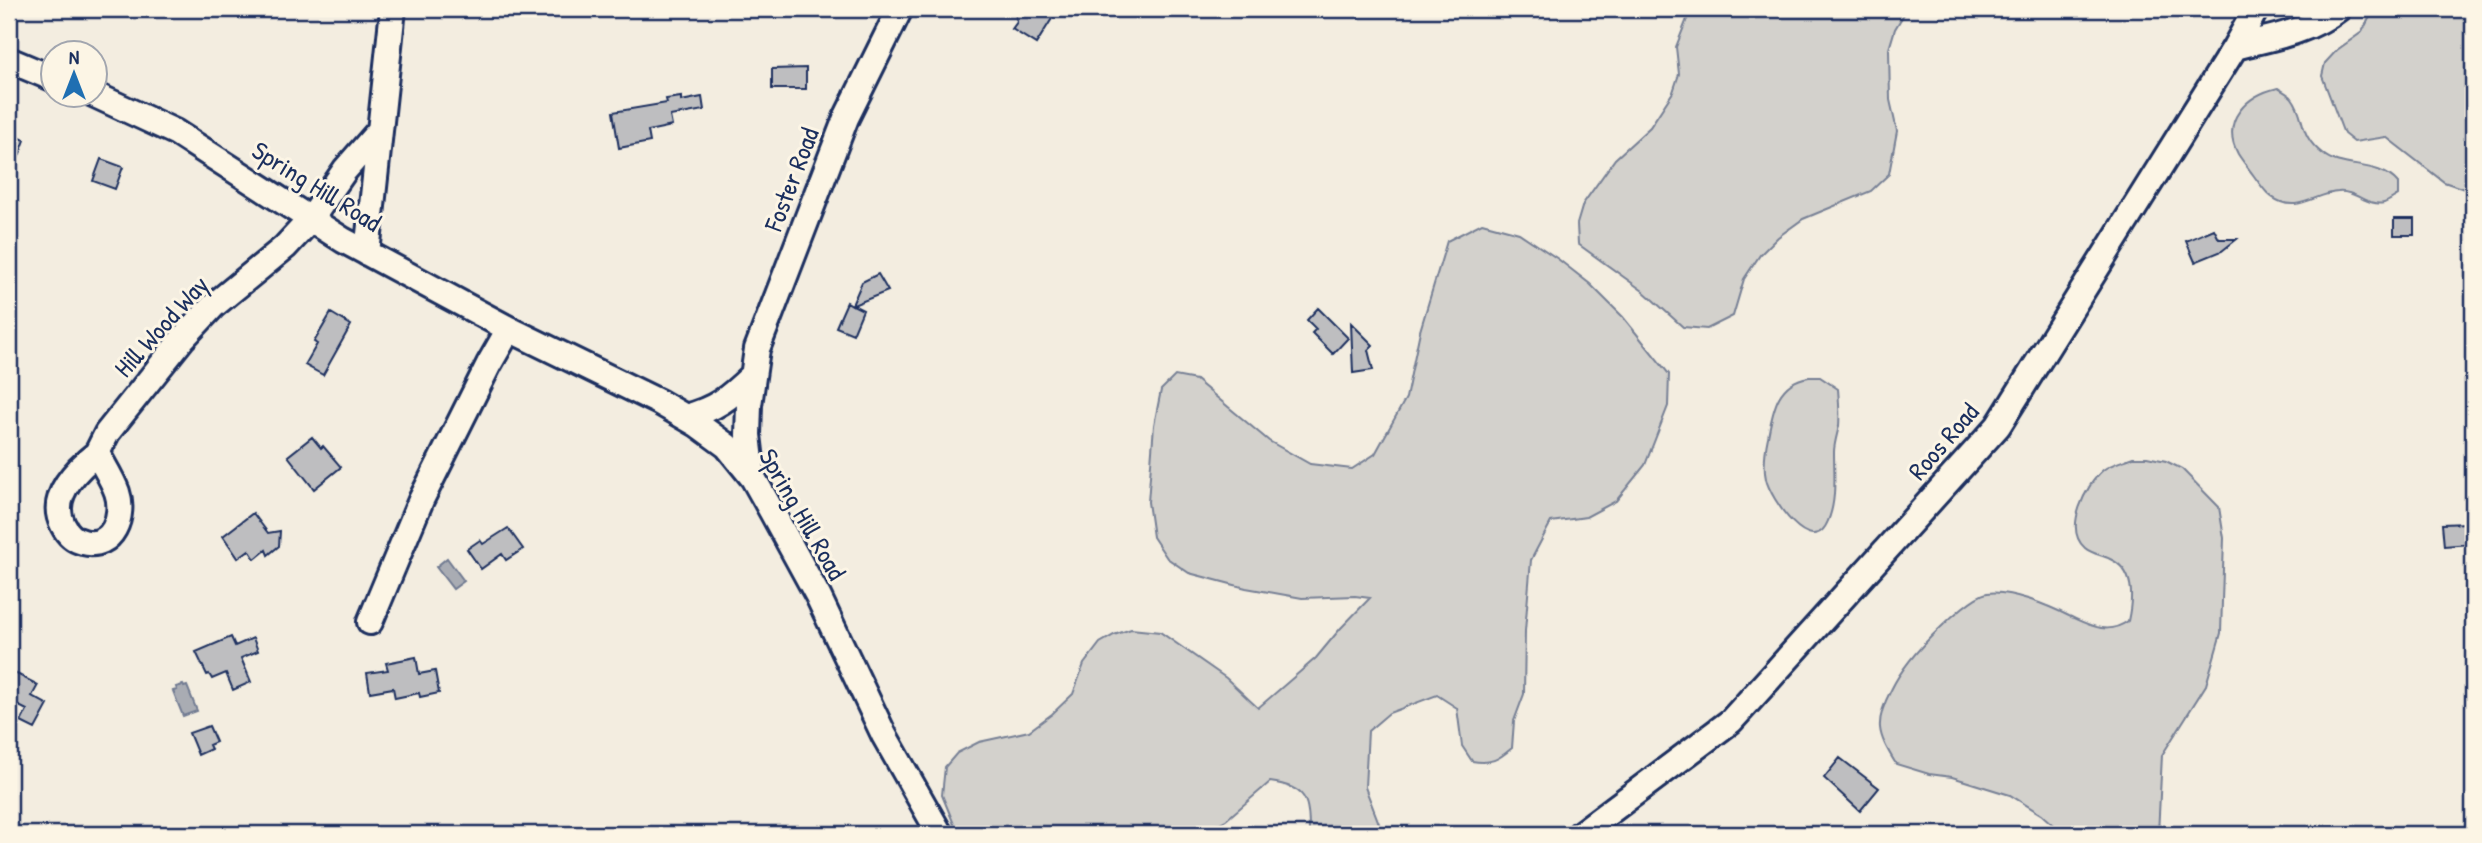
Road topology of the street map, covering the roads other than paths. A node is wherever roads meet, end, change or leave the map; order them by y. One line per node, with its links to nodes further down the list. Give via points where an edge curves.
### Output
1 (393, 9): 9 (street)
2 (900, 9): 13 (street, Foster Road, via 846,118 757,349)
3 (2256, 9): 5 (street, Roos Road)
4 (2338, 9): 5 (street, via 2293,32)
5 (2235, 47): 19 (street, Roos Road, via 1998,426 1731,721)
6 (9, 60): 7 (street)
7 (38, 72)
8 (108, 101): 10 (street, Spring Hill Road, via 175,131)
9 (380, 130): 10 (street, Hill Wood Way); 11 (street)
10 (311, 219): 11 (street, Spring Hill Road); 15 (street, Hill Wood Way, via 183,338 107,433)
11 (367, 253): 12 (street, Spring Hill Road)
12 (509, 329): 14 (street, Spring Hill Road); 17 (street, via 421,500)
13 (752, 376): 14 (street, via 726,401); 16 (street, Foster Road, via 748,435)
14 (685, 417): 16 (street, Spring Hill Road, via 727,446)
15 (97, 453)
16 (753, 478): 18 (street, Spring Hill Road, via 818,596 884,735)
17 (370, 622)
18 (940, 834)
19 (1580, 834)

